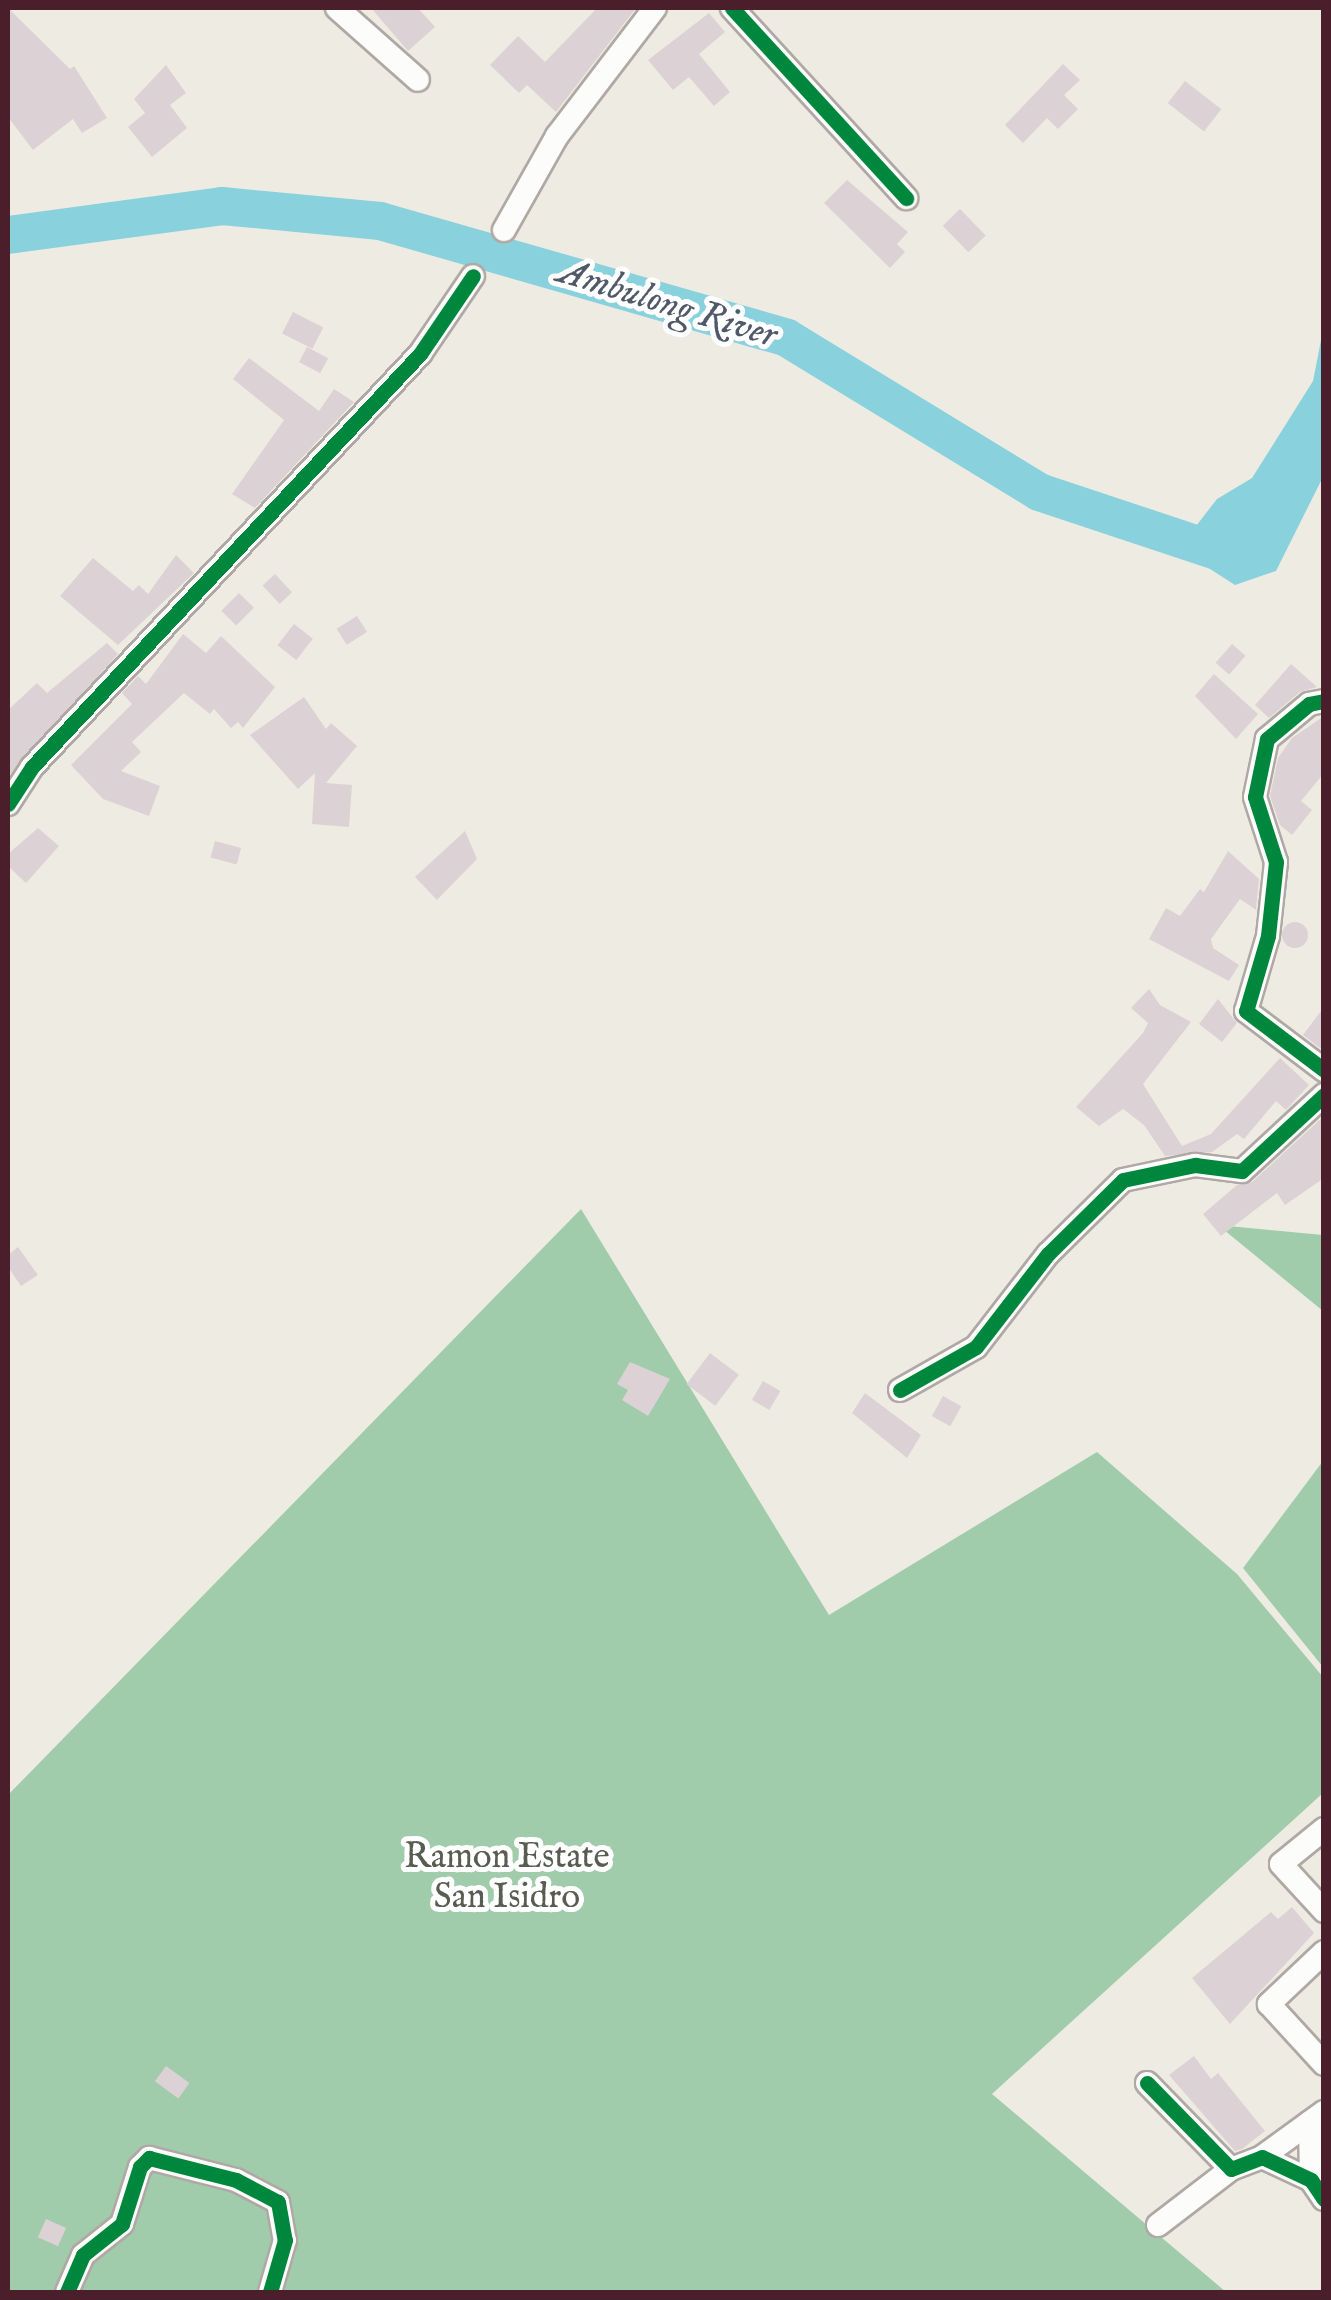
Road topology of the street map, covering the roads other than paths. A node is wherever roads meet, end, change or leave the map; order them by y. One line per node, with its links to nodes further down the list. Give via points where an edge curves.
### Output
1 (336, 8): 4 (street)
2 (655, 8): 6 (street, via 557,136)
3 (732, 8): 5 (street)
4 (418, 80)
5 (906, 198)
6 (504, 230)
7 (473, 276): 9 (street, via 420,354 32,767)
8 (1324, 701): 10 (street, via 1308,704 1267,739 1255,798 1276,862 1268,936 1246,1011)
9 (8, 804)
10 (1324, 1070)
11 (1324, 1095): 12 (street, via 1242,1171 1196,1165 1123,1180 1048,1254 976,1347)
12 (900, 1390)
13 (1324, 1829): 14 (street, via 1282,1864)
14 (1324, 1912)
15 (1324, 1952): 16 (street, via 1269,2004)
16 (1324, 2064)
17 (1147, 2083): 20 (street)
18 (1317, 2117): 19 (street); 21 (street)
19 (1262, 2156): 20 (street); 21 (street)
20 (1231, 2168): 22 (street)
21 (1317, 2190)
22 (1158, 2225)
23 (67, 2292): 24 (street, via 84,2255 122,2224 149,2158 249,2185 278,2202 285,2240)
24 (270, 2292)

